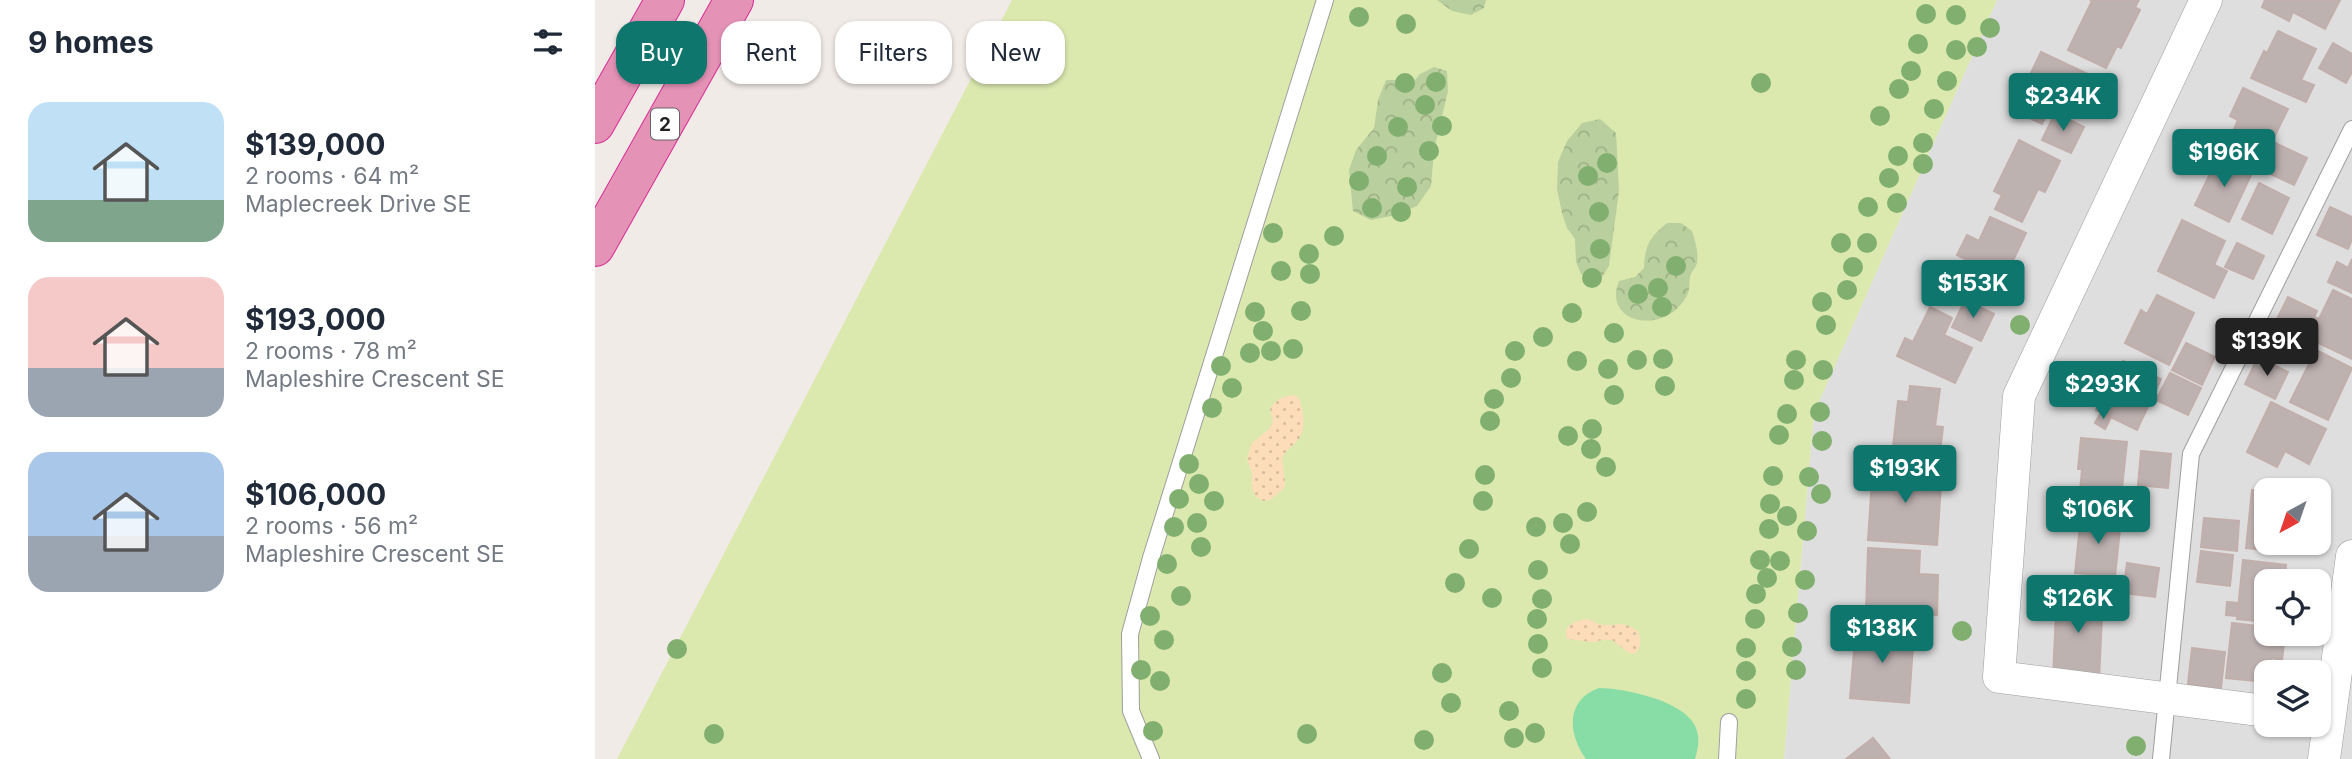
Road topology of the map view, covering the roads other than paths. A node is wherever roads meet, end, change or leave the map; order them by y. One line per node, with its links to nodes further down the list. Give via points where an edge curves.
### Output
1 (665, 0): 5 (highway)
2 (734, 0): 7 (highway, 2)
3 (1325, 0): 14 (lane, via 1131,634 1131,711)
4 (2206, 0): 10 (street, via 2019,396 1999,677)
5 (595, 124)
6 (2352, 129): 10 (lane, via 2191,454)
7 (595, 247)
8 (2352, 556): 9 (street)
9 (2331, 673)
10 (2168, 698): 11 (street); 16 (lane)
11 (2254, 709)
12 (1730, 722): 15 (lane)
13 (2323, 737): 17 (street)
14 (1151, 759)
15 (1727, 759)
16 (2161, 759)
17 (2324, 759)

